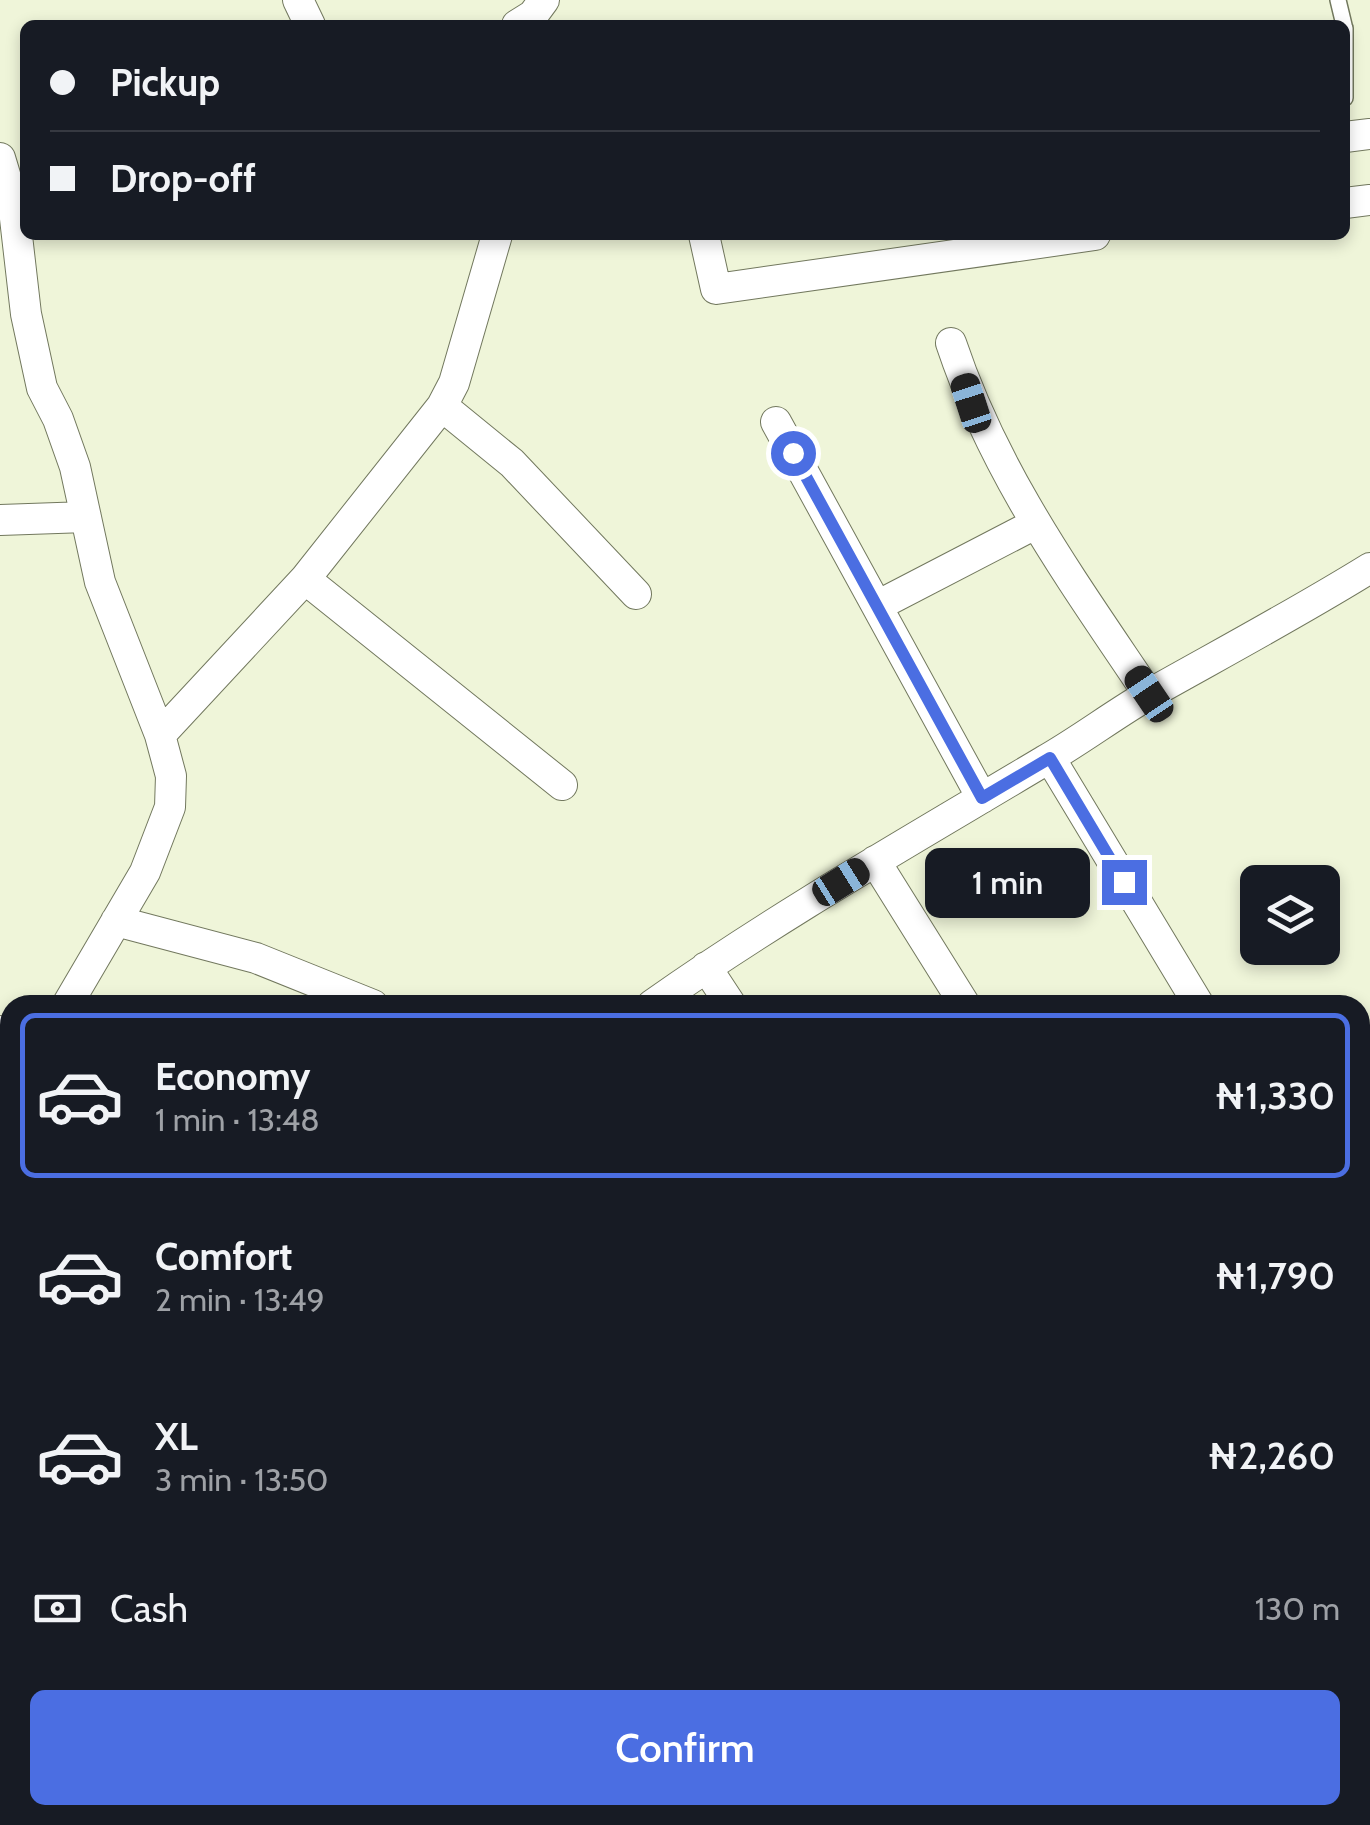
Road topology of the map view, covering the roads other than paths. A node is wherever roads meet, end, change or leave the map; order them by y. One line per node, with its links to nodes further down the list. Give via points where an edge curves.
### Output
1 (544, 0): 2 (street)
2 (525, 20)
3 (0, 158): 4 (street)
4 (13, 200): 11 (street, via 42,388 64,435)
5 (496, 240): 9 (street)
6 (705, 240): 7 (street, via 716,289)
7 (1060, 240)
8 (951, 343): 13 (street, via 971,403)
9 (442, 406): 15 (street); 16 (street, via 512,463)
10 (776, 422): 17 (street)
11 (86, 518): 12 (street); 19 (street, via 100,582)
12 (0, 520)
13 (1035, 524): 17 (street); 18 (street)
14 (1370, 568): 18 (street)
15 (305, 579): 19 (street); 21 (street)
16 (636, 594)
17 (878, 606): 22 (street)
18 (1149, 694): 20 (street)
19 (160, 735): 24 (street, via 171,776 170,807 145,872)
20 (1050, 758): 22 (street); 31 (street)
21 (562, 786)
22 (982, 798): 23 (street)
23 (875, 861): 25 (street); 30 (street)
24 (116, 921): 26 (street); 27 (street, via 256,958)
25 (706, 966): 28 (street); 29 (street)
26 (72, 995)
27 (348, 995)
28 (666, 995)
29 (725, 995)
30 (959, 995)
31 (1193, 995)

